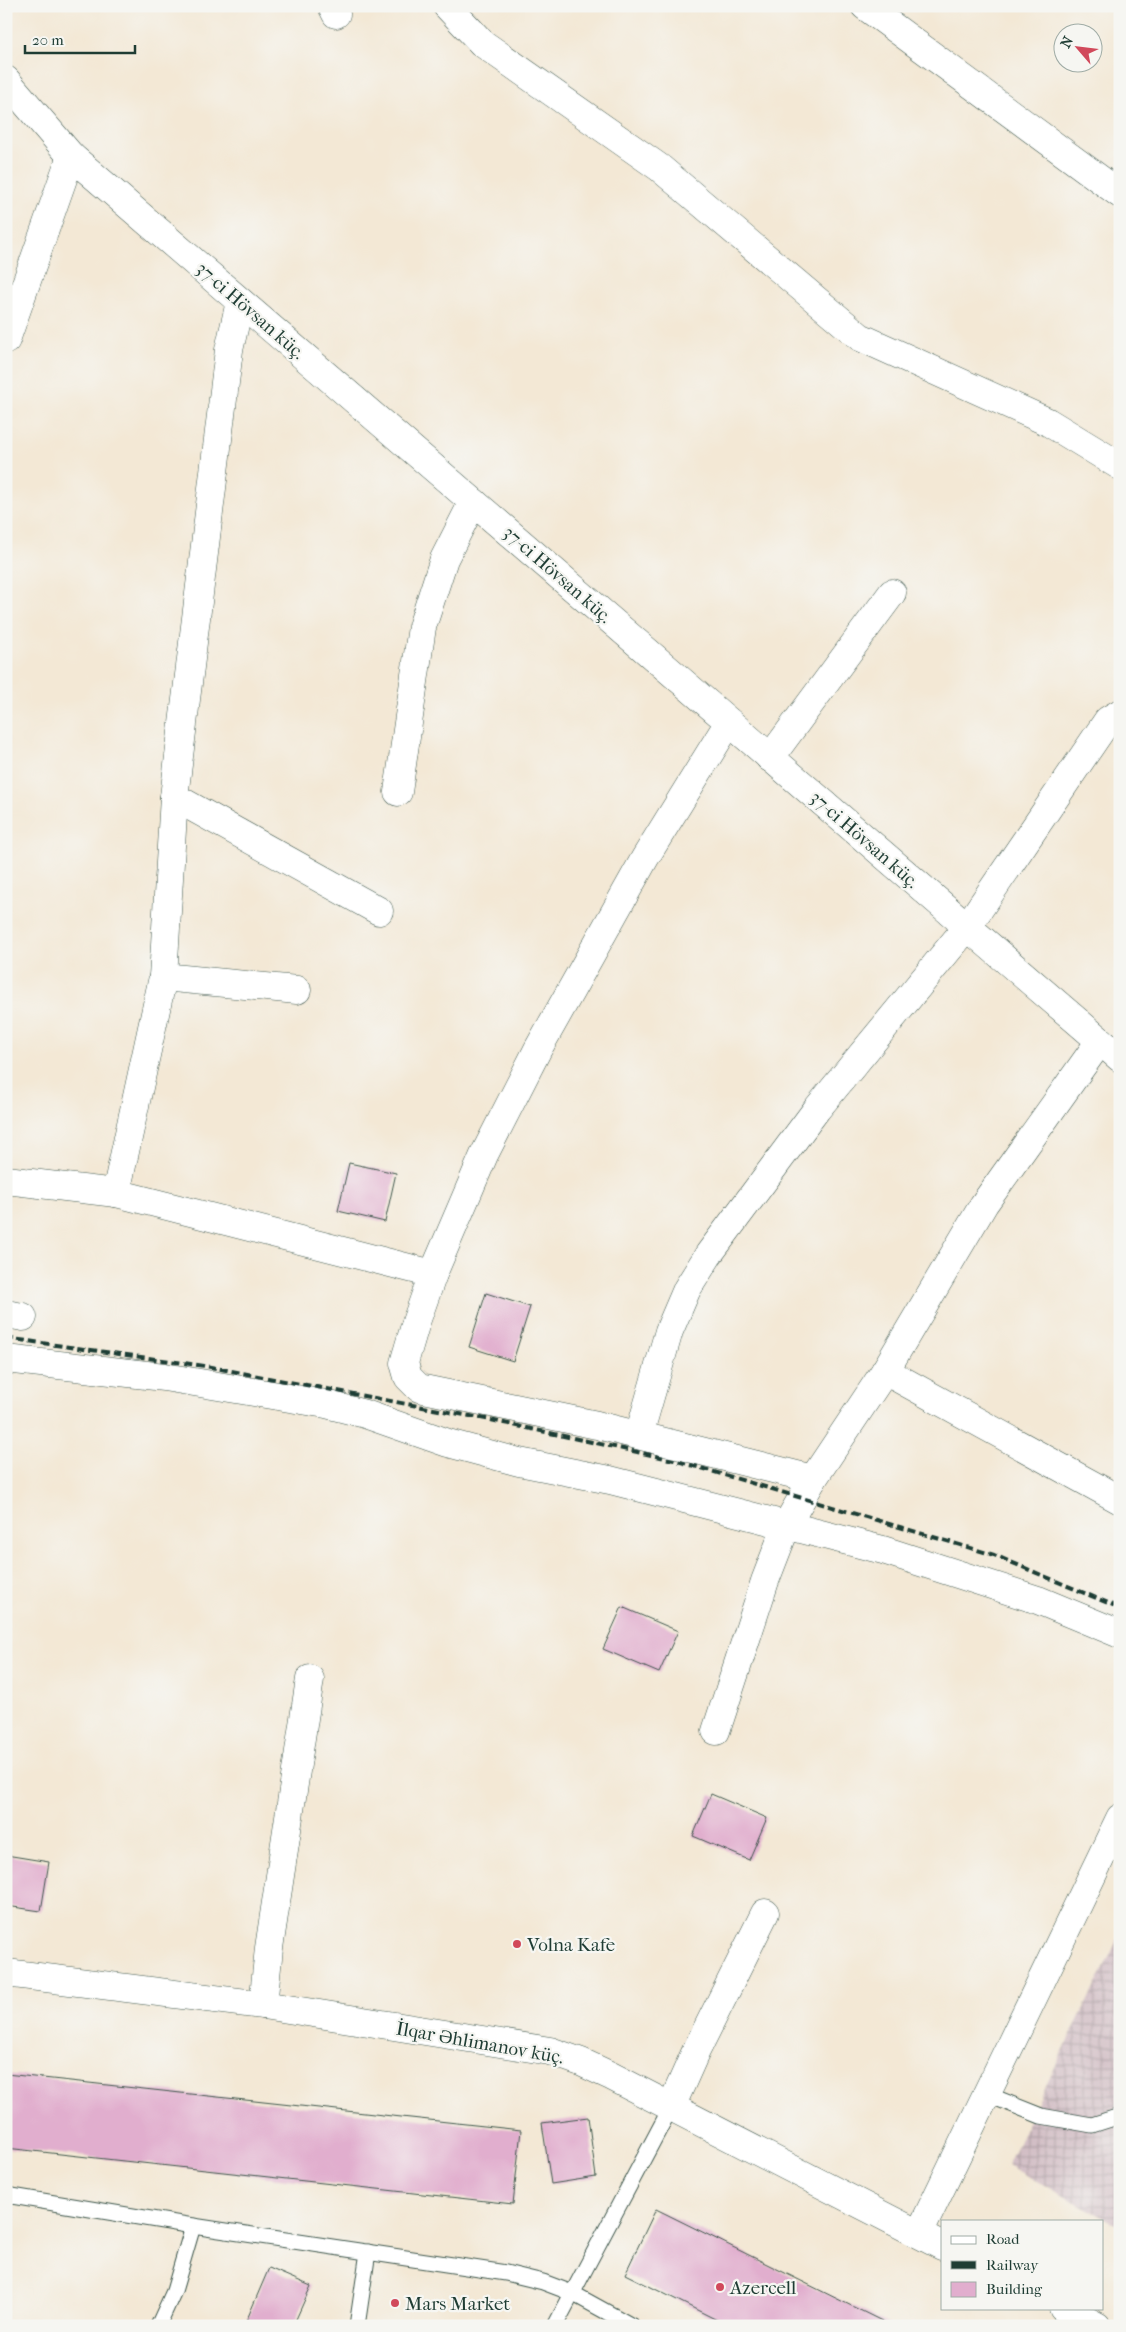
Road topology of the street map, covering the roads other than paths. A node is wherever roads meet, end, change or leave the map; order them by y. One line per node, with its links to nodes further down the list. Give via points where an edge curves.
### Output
1 (448, 6): 8 (street, via 482,43 660,168 860,337 1048,422)
2 (865, 6): 5 (street)
3 (6, 80): 4 (street, 37-ci Hövsan küç.)
4 (71, 156): 6 (street, 37-ci Hövsan küç.); 7 (street)
5 (1120, 194)
6 (240, 302): 9 (street, 37-ci Hövsan küç.); 15 (street, via 229,350)
7 (6, 340)
8 (1120, 466)
9 (473, 502): 12 (street, 37-ci Hövsan küç.); 14 (street, via 444,559 422,627)
10 (892, 593): 13 (street)
11 (1120, 713): 17 (street, via 1108,720)
12 (729, 722): 13 (street, 37-ci Hövsan küç.); 23 (street, via 645,858 538,1049 484,1154)
13 (770, 758): 17 (street, 37-ci Hövsan küç.)
14 (398, 792)
15 (174, 797): 16 (street); 18 (street)
16 (379, 911)
17 (967, 927): 20 (street, 37-ci Hövsan küç.); 26 (street, via 817,1109 709,1254 687,1289 669,1331)
18 (163, 977): 19 (street); 22 (street)
19 (297, 990)
20 (1110, 1050): 25 (street, via 984,1204)
21 (6, 1180): 22 (street)
22 (116, 1193): 23 (street)
23 (433, 1274): 26 (street, via 404,1363 408,1377 420,1388)
24 (6, 1359): 29 (street, via 164,1377 326,1404 519,1462 610,1480)
25 (885, 1371): 27 (street); 28 (street)
26 (639, 1435): 27 (street)
27 (814, 1479): 29 (street)
28 (1120, 1500)
29 (787, 1524): 30 (street, via 990,1583); 32 (street)
30 (1120, 1634)
31 (310, 1679): 36 (street, via 269,1948)
32 (716, 1731)
33 (1120, 1818): 37 (street)
34 (766, 1913): 38 (street)
35 (6, 1973): 36 (street, İlqar Əhlimanov küç.)
36 (264, 2005): 38 (street, İlqar Əhlimanov küç., via 550,2051 581,2062)
37 (986, 2094): 39 (lane, via 1041,2116 1092,2125); 42 (street)
38 (671, 2107): 42 (street, İlqar Əhlimanov küç.); 44 (lane)
39 (1120, 2116)
40 (6, 2195): 41 (lane)
41 (193, 2226): 43 (lane); 46 (lane, via 174,2291)
42 (931, 2240)
43 (368, 2252): 44 (lane, via 506,2273); 47 (lane)
44 (572, 2293): 48 (lane); 49 (lane)
45 (1067, 2310): 50 (street)
46 (158, 2326)
47 (357, 2326)
48 (555, 2326)
49 (632, 2326)
50 (1097, 2326)

